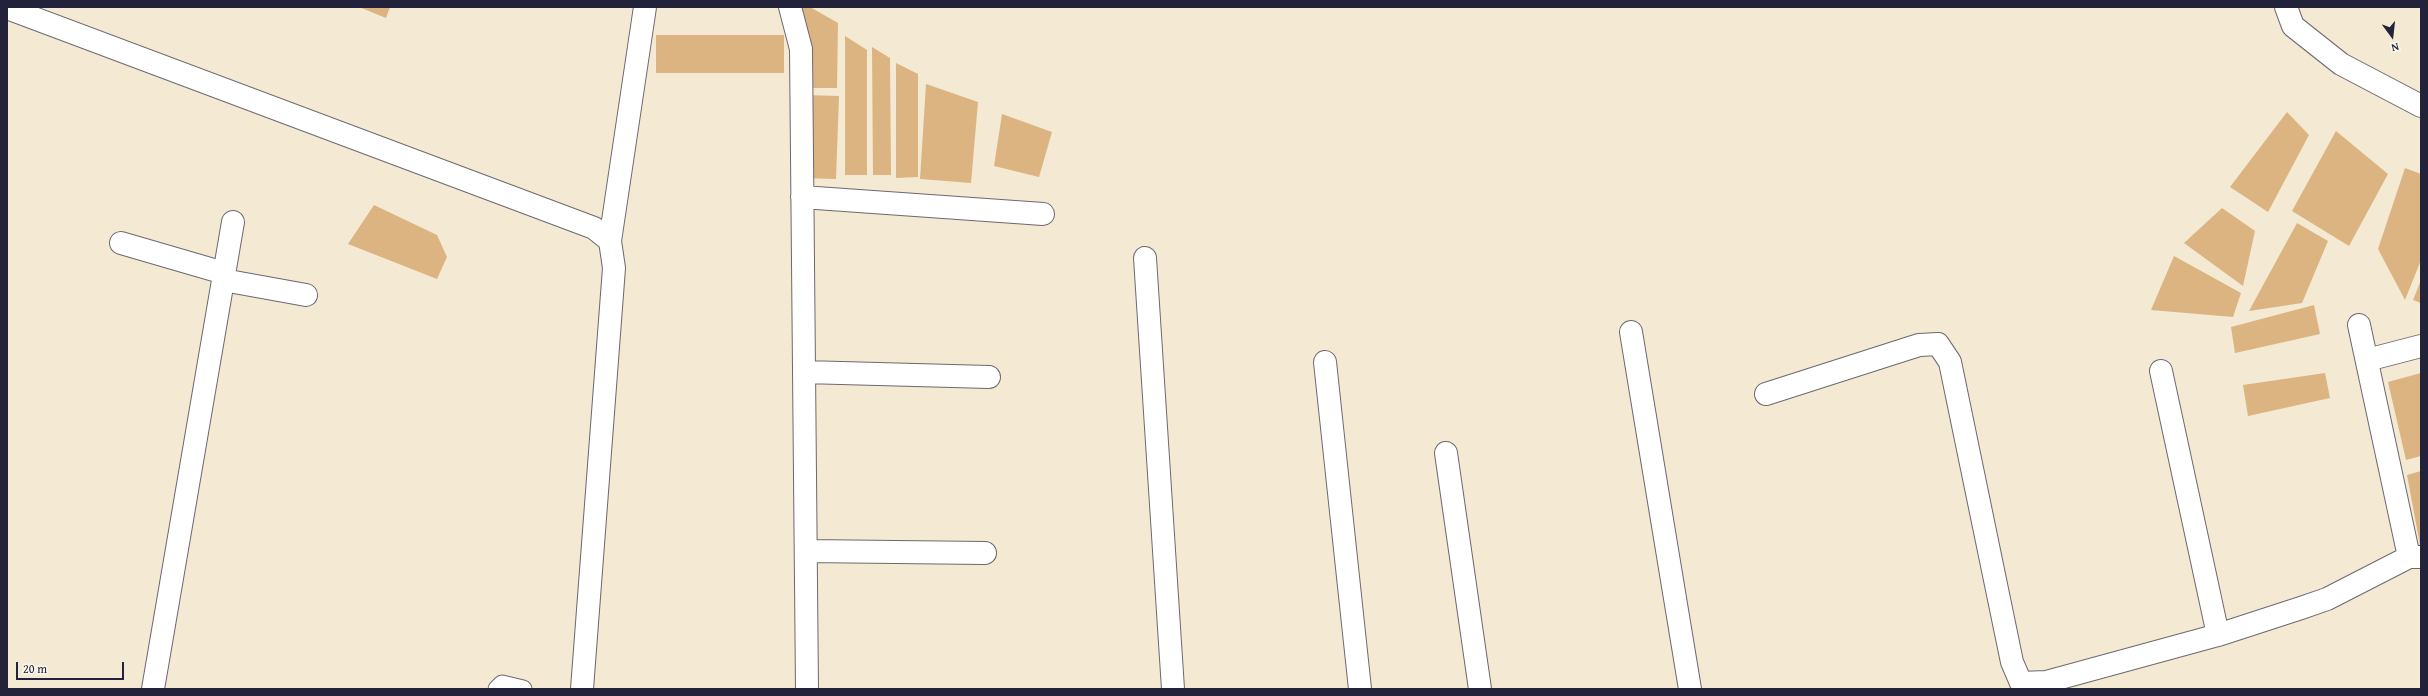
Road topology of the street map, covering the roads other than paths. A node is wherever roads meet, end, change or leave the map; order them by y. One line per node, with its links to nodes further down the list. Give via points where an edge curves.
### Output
1 (644, 7): 9 (street)
2 (790, 7): 6 (street, via 801,49)
3 (2286, 7): 5 (street, via 2293,26 2340,64)
4 (7, 8): 9 (street, via 594,228)
5 (2421, 106)
6 (802, 197): 7 (street); 20 (street)
7 (1043, 214)
8 (233, 222): 12 (street)
9 (610, 241): 31 (street, via 614,268)
10 (121, 243): 12 (street)
11 (1145, 258): 33 (street)
12 (224, 277): 13 (street); 28 (street)
13 (306, 295)
14 (2359, 325): 17 (street)
15 (1632, 332): 36 (street)
16 (2421, 346): 17 (street)
17 (2367, 360): 26 (street)
18 (1325, 362): 34 (street)
19 (2161, 371): 27 (street)
20 (804, 372): 21 (street); 24 (street)
21 (989, 377)
22 (1766, 394): 27 (street, via 1919,345 1938,344 1950,362 2012,662 2022,683 2046,682)
23 (1446, 452): 35 (street)
24 (806, 551): 25 (street); 32 (street)
25 (985, 553)
26 (2415, 557): 27 (street, via 2327,599)
27 (2218, 635)
28 (153, 689)
29 (497, 689): 30 (lane, via 502,684)
30 (523, 689)
31 (582, 689)
32 (807, 689)
33 (1173, 689)
34 (1360, 689)
35 (1480, 689)
36 (1690, 689)

